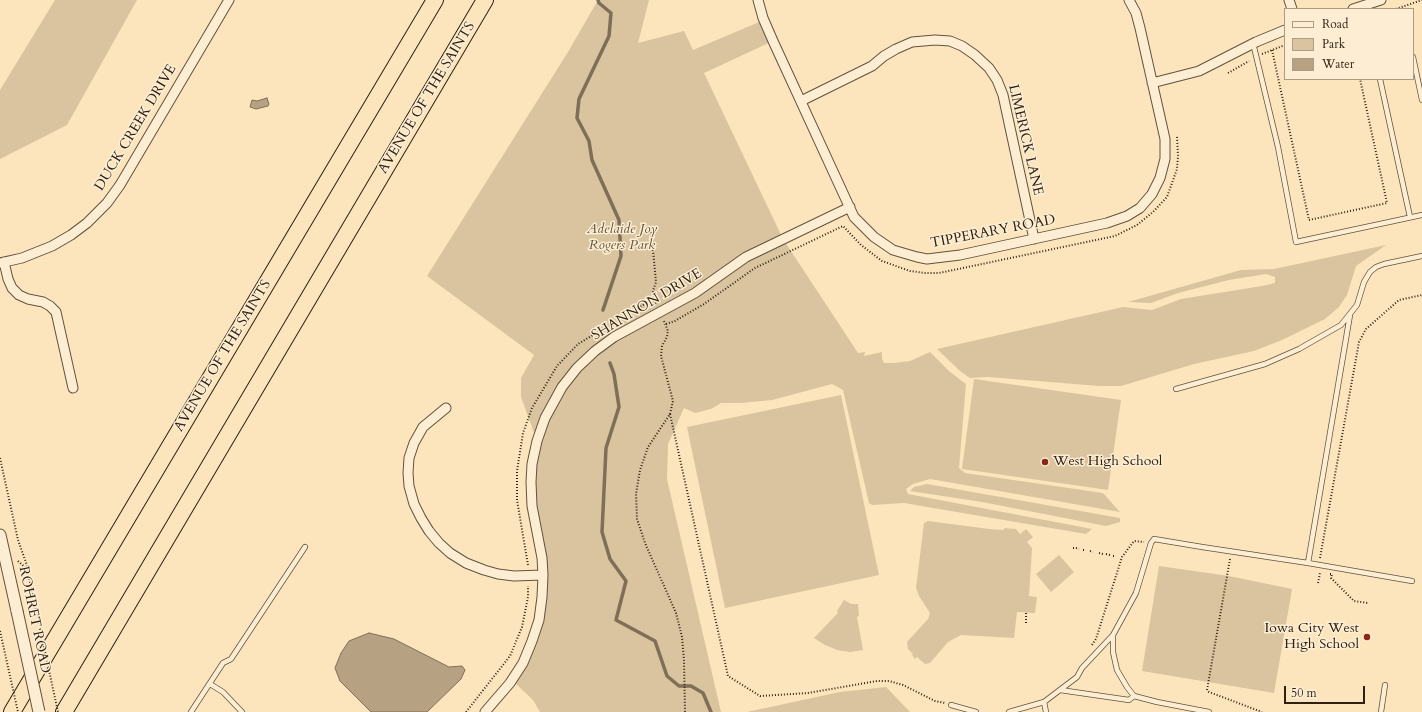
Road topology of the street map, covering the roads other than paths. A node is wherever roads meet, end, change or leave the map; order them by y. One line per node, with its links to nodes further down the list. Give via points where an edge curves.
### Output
1 (229, 0): 20 (street, DUCK CREEK DRIVE, via 107,203 72,236 36,253)
2 (435, 0): 37 (highway, AVENUE OF THE SAINTS)
3 (485, 0): 39 (highway, AVENUE OF THE SAINTS)
4 (758, 0): 14 (street, TIPPERARY ROAD, via 763,18)
5 (1129, 0): 12 (street, TIPPERARY ROAD, via 1136,13)
6 (1381, 0): 7 (street)
7 (1363, 7)
8 (1284, 30): 9 (street)
9 (1253, 44): 12 (street, via 1199,71); 17 (lane, via 1278,147 1296,242)
10 (1414, 62): 13 (lane)
11 (1380, 80): 17 (lane)
12 (1152, 83): 18 (street, TIPPERARY ROAD, via 1165,138 1165,159 1152,194 1140,208 1127,216 1108,223)
13 (1422, 100)
14 (801, 101): 15 (street, TIPPERARY ROAD); 18 (street, LIMERICK LANE, via 872,66 884,56 912,42 950,41 962,46 990,68 997,80)
15 (850, 207): 18 (street, TIPPERARY ROAD, via 854,217 880,242 917,258 960,255); 28 (street, SHANNON DRIVE, via 746,257 695,294 614,338 577,368 562,386 545,418 532,464 532,506)
16 (1422, 215): 17 (lane)
17 (1410, 217)
18 (1034, 239)
19 (1422, 256): 21 (lane, via 1376,267 1364,282 1357,305)
20 (2, 263): 22 (street, via 12,288 19,295 43,302 56,312)
21 (1351, 313): 23 (lane, via 1341,325 1299,349 1265,364); 27 (lane)
22 (73, 388)
23 (1176, 389)
24 (446, 408): 28 (street, via 423,427 409,458 409,486 421,518 439,543 466,563 498,574)
25 (0, 536): 38 (street, ROHRET ROAD, bridge)
26 (304, 547): 31 (lane, via 232,659 223,663)
27 (1308, 563): 29 (lane); 30 (lane, via 1154,539 1136,593)
28 (543, 575): 42 (street, SHANNON DRIVE, via 540,612 523,663)
29 (1412, 581)
30 (1113, 635): 33 (lane, via 1082,668 1077,677); 34 (lane, via 1117,670)
31 (210, 684): 40 (lane); 41 (lane, via 223,692)
32 (1385, 685): 47 (lane)
33 (1060, 690): 34 (lane, via 1130,700); 35 (lane)
34 (1134, 696): 46 (lane)
35 (1044, 702): 44 (lane); 45 (lane)
36 (952, 705): 43 (lane)
37 (12, 712)
38 (39, 712)
39 (64, 712)
40 (191, 712)
41 (242, 712)
42 (485, 712)
43 (976, 712)
44 (1009, 712)
45 (1046, 712)
46 (1209, 712)
47 (1381, 712)

